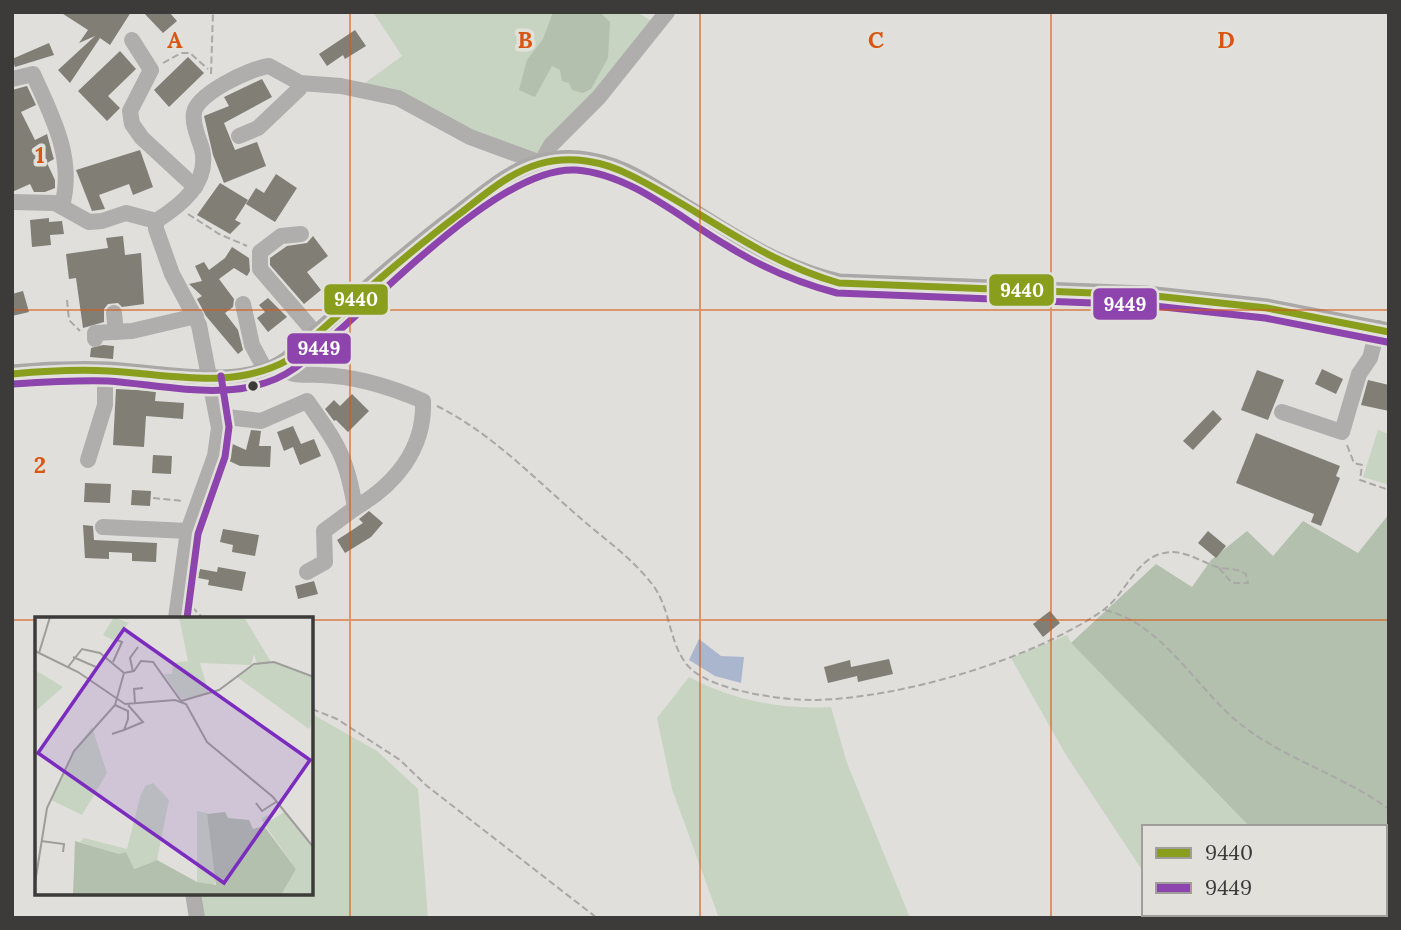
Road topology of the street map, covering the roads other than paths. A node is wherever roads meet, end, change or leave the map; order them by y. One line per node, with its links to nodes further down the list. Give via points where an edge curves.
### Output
1 (667, 12): 6 (street, via 599,97 551,145)
2 (132, 40): 7 (street, via 151,70 132,104 132,124)
3 (12, 79): 9 (street, via 33,74 60,133 65,156)
4 (300, 83): 5 (street, via 258,128); 6 (street, via 398,97 470,137); 7 (street, via 269,66 217,88 194,110 203,154)
5 (239, 136)
6 (541, 163): 15 (main road, via 589,161 621,170 744,246 799,272 839,283 1146,295 1267,308); 17 (main road, via 491,191 337,302)
7 (195, 187): 10 (street, via 179,207)
8 (12, 202): 9 (street)
9 (62, 206): 10 (street, via 89,222 126,213)
10 (156, 221): 14 (street, via 172,274)
11 (301, 234): 17 (street, via 281,236 260,252 260,268)
12 (243, 304): 19 (street, via 252,345)
13 (114, 313): 16 (street)
14 (196, 316): 16 (street); 22 (street)
15 (1383, 330): 23 (street, via 1359,374 1342,432)
16 (116, 332): 18 (street)
17 (316, 334): 19 (main road)
18 (95, 336)
19 (274, 370): 22 (main road, via 247,377); 26 (street, via 333,376 402,391 423,401 422,433 414,449 388,485)
20 (105, 371): 21 (main road); 22 (main road); 25 (street, via 105,405)
21 (12, 373)
22 (211, 378): 24 (street)
23 (1282, 412)
24 (218, 416): 26 (street, via 261,421 307,401 348,468); 28 (street, via 215,456)
25 (88, 460)
26 (355, 508): 29 (street, via 324,531 325,562)
27 (103, 527): 28 (street)
28 (188, 531): 30 (street)
29 (307, 572)
30 (176, 617)
31 (193, 895): 32 (street)
32 (197, 918)

